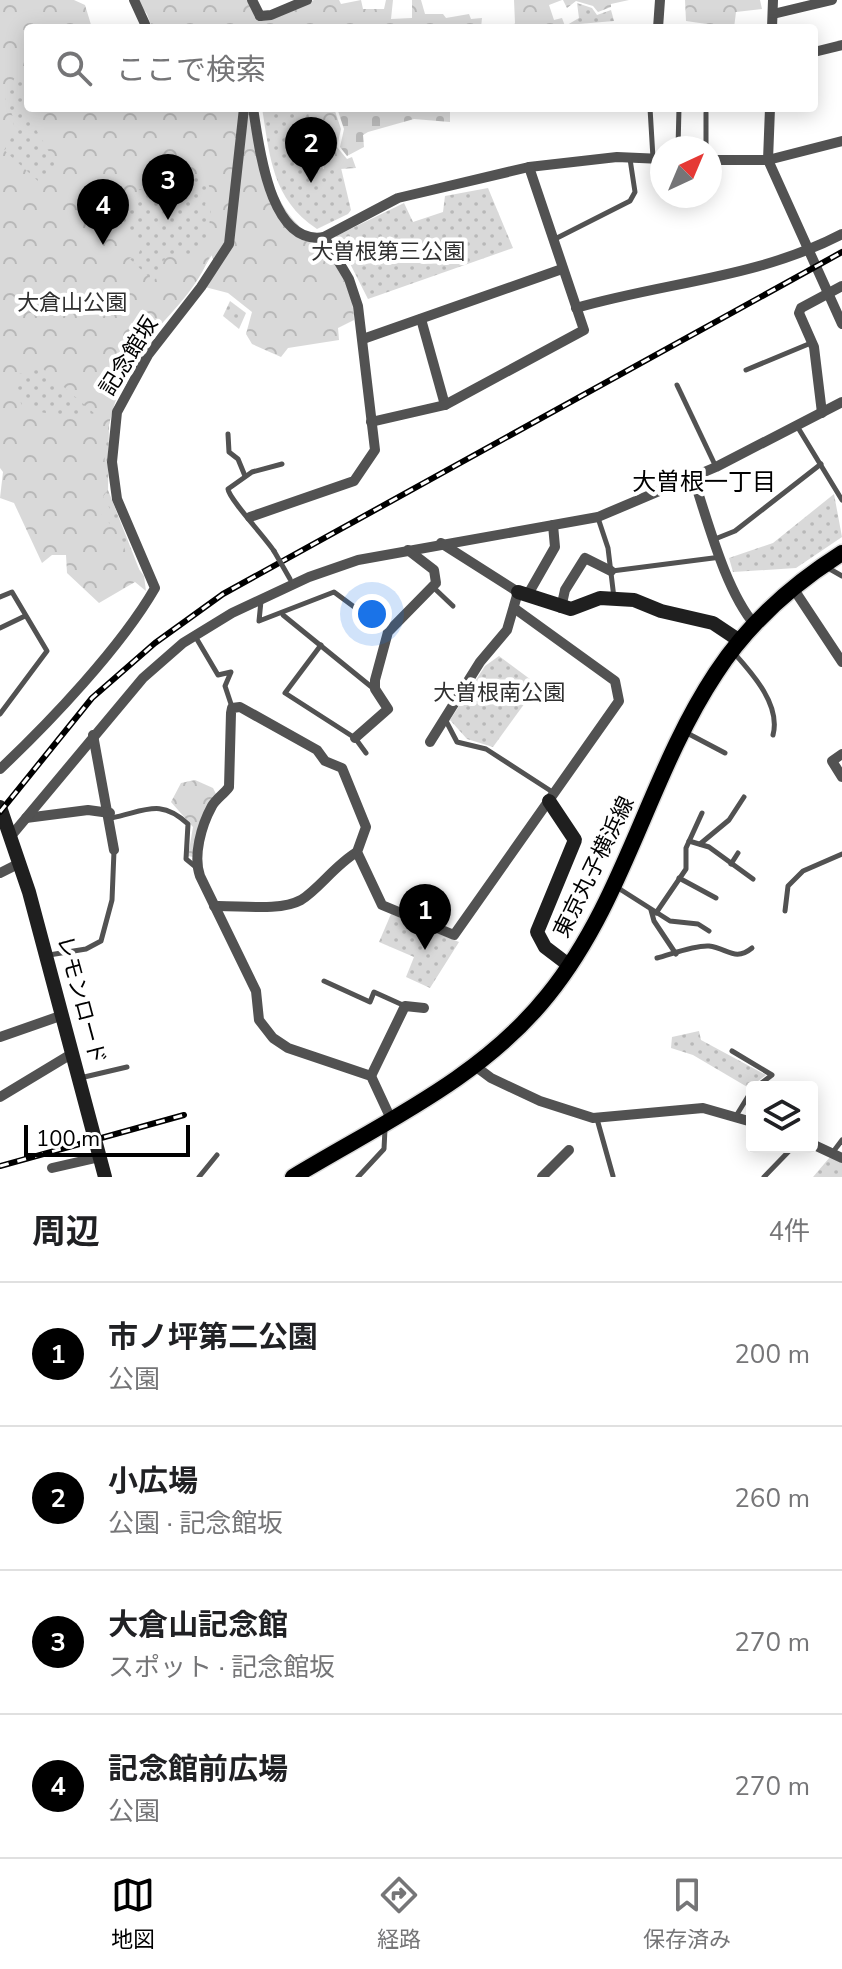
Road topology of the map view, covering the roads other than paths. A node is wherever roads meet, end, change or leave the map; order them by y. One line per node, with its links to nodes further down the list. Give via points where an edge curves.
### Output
1 (134, 0): 9 (street)
2 (252, 0): 8 (street)
3 (307, 0): 8 (street)
4 (660, 0): 11 (street)
5 (773, 0): 7 (street)
6 (832, 0): 7 (street)
7 (773, 14): 12 (street)
8 (260, 16): 10 (street)
9 (145, 24)
10 (257, 24)
11 (658, 24)
12 (772, 24)
13 (842, 45): 14 (street)
14 (818, 51)
15 (244, 112): 100 (street, 記念館坂, via 229,244 148,355 117,412 112,462 117,499 155,588 75,691)
16 (254, 112): 31 (street, via 261,163 275,204 301,233 311,239)
17 (651, 112): 21 (lane)
18 (679, 112): 22 (lane)
19 (770, 112): 28 (street)
20 (706, 113): 23 (lane)
21 (654, 136)
22 (678, 136)
23 (706, 136)
24 (842, 141): 28 (street)
25 (630, 158): 26 (street); 29 (street); 32 (lane, via 635,192 630,201)
26 (650, 159)
27 (722, 160): 28 (street)
28 (768, 160): 33 (street)
29 (529, 167): 31 (street, via 398,198); 32 (street)
30 (842, 234): 33 (street)
31 (324, 237): 40 (street, via 349,279)
32 (553, 240): 34 (street)
33 (809, 251): 36 (street); 37 (street, via 749,271 690,285 640,289)
34 (562, 269): 37 (street); 38 (street)
35 (842, 286): 36 (street)
36 (828, 294): 39 (street); 41 (street, via 799,313)
37 (576, 308): 45 (street, via 584,330 575,337)
38 (421, 319): 40 (street); 45 (street)
39 (842, 324)
40 (363, 339): 47 (street)
41 (812, 342): 42 (lane); 46 (street)
42 (746, 370)
43 (677, 385): 52 (lane)
44 (842, 402): 46 (street)
45 (445, 405): 47 (street)
46 (822, 413): 48 (street)
47 (371, 422): 56 (street, via 375,450 354,481)
48 (797, 426): 51 (lane); 52 (street)
49 (228, 434): 53 (lane, via 229,452)
50 (282, 464): 53 (lane)
51 (821, 464): 55 (lane); 59 (lane, via 735,531)
52 (716, 467): 54 (street)
53 (245, 476): 56 (lane, via 228,494)
54 (693, 477): 57 (street); 59 (street)
55 (842, 500)
56 (250, 517): 67 (lane, bridge)
57 (598, 517): 58 (street); 65 (lane)
58 (553, 525): 60 (street); 70 (street, via 555,547)
59 (715, 539): 63 (street)
60 (441, 543): 61 (street); 70 (street)
61 (408, 550): 67 (street); 68 (street, via 434,570)
62 (842, 553): 64 (main road, 東京丸子横浜線)
63 (722, 557): 65 (lane); 79 (street)
64 (823, 565): 66 (lane); 69 (main road, 東京丸子横浜線)
65 (611, 571): 72 (lane); 76 (street, via 585,558 565,590)
66 (842, 576)
67 (292, 582): 73 (street)
68 (432, 586): 74 (lane); 81 (street)
69 (793, 588): 79 (main road, 東京丸子横浜線); 85 (street)
70 (522, 594): 75 (street); 76 (street)
71 (0, 597): 78 (lane, via 12,592)
72 (614, 598): 76 (street); 84 (street, via 713,623)
73 (261, 600): 77 (lane, via 259,621); 82 (street)
74 (453, 606)
75 (514, 608): 89 (street, via 507,630); 102 (street, via 615,681 619,701)
76 (561, 608)
77 (282, 614): 81 (lane, via 334,592); 83 (lane)
78 (25, 616): 80 (lane); 88 (lane, via 47,651)
79 (755, 625): 84 (main road, 東京丸子横浜線)
80 (0, 628)
81 (388, 632): 86 (street)
82 (195, 636): 87 (lane, via 218,675 231,672 225,686); 93 (street, via 143,678)
83 (321, 645): 86 (lane); 95 (lane, via 285,693)
84 (736, 646): 91 (lane, via 760,683); 92 (main road, 東京丸子横浜線)
85 (842, 662)
86 (375, 689): 95 (street, via 388,709)
87 (232, 708): 112 (street, via 240,707 342,768 366,827); 117 (street, via 229,787 213,804)
88 (0, 714)
89 (445, 718): 96 (street); 102 (lane, via 457,742 486,749)
90 (783, 724): 91 (lane)
91 (775, 727): 94 (lane)
92 (683, 731): 98 (lane); 121 (main road, 東京丸子横浜線)
93 (93, 735): 106 (street); 107 (street)
94 (773, 735)
95 (355, 738): 97 (lane)
96 (430, 742)
97 (366, 753)
98 (725, 753)
99 (842, 754): 101 (street, via 832,761)
100 (0, 769)
101 (842, 777)
102 (551, 797): 112 (street, via 454,935 382,905); 131 (street, via 575,840 537,932 545,947)
103 (744, 797): 110 (lane, via 729,820)
104 (0, 807): 108 (street, レモンロード)
105 (702, 813): 109 (lane)
106 (110, 815): 107 (street, via 88,810); 111 (street); 117 (lane, via 174,810 188,824 186,859)
107 (26, 818): 108 (street)
108 (11, 836): 115 (street, レモンロード)
109 (689, 841): 110 (lane); 119 (lane, via 686,869)
110 (700, 844): 116 (lane)
111 (114, 850): 129 (lane, via 112,900 101,941)
112 (357, 852): 123 (street, via 334,866 300,900)
113 (738, 853): 116 (lane)
114 (842, 854): 125 (lane, via 803,871 788,886)
115 (20, 863): 118 (street); 129 (street, レモンロード)
116 (731, 864): 120 (lane)
117 (197, 868): 123 (street)
118 (0, 873)
119 (679, 878): 122 (lane); 124 (lane)
120 (753, 879)
121 (613, 885): 124 (lane); 131 (main road, 東京丸子横浜線)
122 (716, 898)
123 (214, 906): 141 (street, via 256,991 259,1020 273,1038)
124 (653, 911): 126 (lane); 128 (lane)
125 (785, 911)
126 (709, 931)
127 (752, 948): 128 (lane, via 728,956 706,946)
128 (676, 954): 130 (lane)
129 (47, 955): 135 (street, レモンロード)
130 (657, 958)
131 (570, 966): 139 (main road, 東京丸子横浜線, via 528,1019)
132 (324, 981): 133 (lane, via 370,1002 374,992)
133 (405, 1006): 134 (street); 141 (street)
134 (424, 1008)
135 (63, 1015): 136 (street); 138 (street, レモンロード)
136 (0, 1037)
137 (732, 1051): 143 (lane, via 772,1075)
138 (73, 1053): 142 (street, レモンロード); 144 (street)
139 (475, 1066): 147 (street, via 540,1101); 149 (main road, 東京丸子横浜線)
140 (127, 1067): 142 (lane)
141 (371, 1076): 149 (street)
142 (79, 1078): 156 (street, レモンロード)
143 (764, 1081)
144 (0, 1097)
145 (746, 1101): 146 (lane)
146 (736, 1117): 147 (street, via 703,1108); 148 (street)
147 (596, 1118): 159 (lane)
148 (746, 1120)
149 (387, 1121): 158 (main road, 東京丸子横浜線); 162 (lane, via 384,1149)
150 (842, 1140): 155 (lane)
151 (818, 1147): 155 (street)
152 (569, 1150): 163 (street)
153 (787, 1153): 164 (lane)
154 (217, 1155): 161 (lane)
155 (837, 1156)
156 (100, 1157): 157 (street); 160 (street, レモンロード)
157 (52, 1168)
158 (300, 1175)
159 (613, 1176)
160 (105, 1177)
161 (199, 1177)
162 (358, 1177)
163 (542, 1177)
164 (764, 1177)

